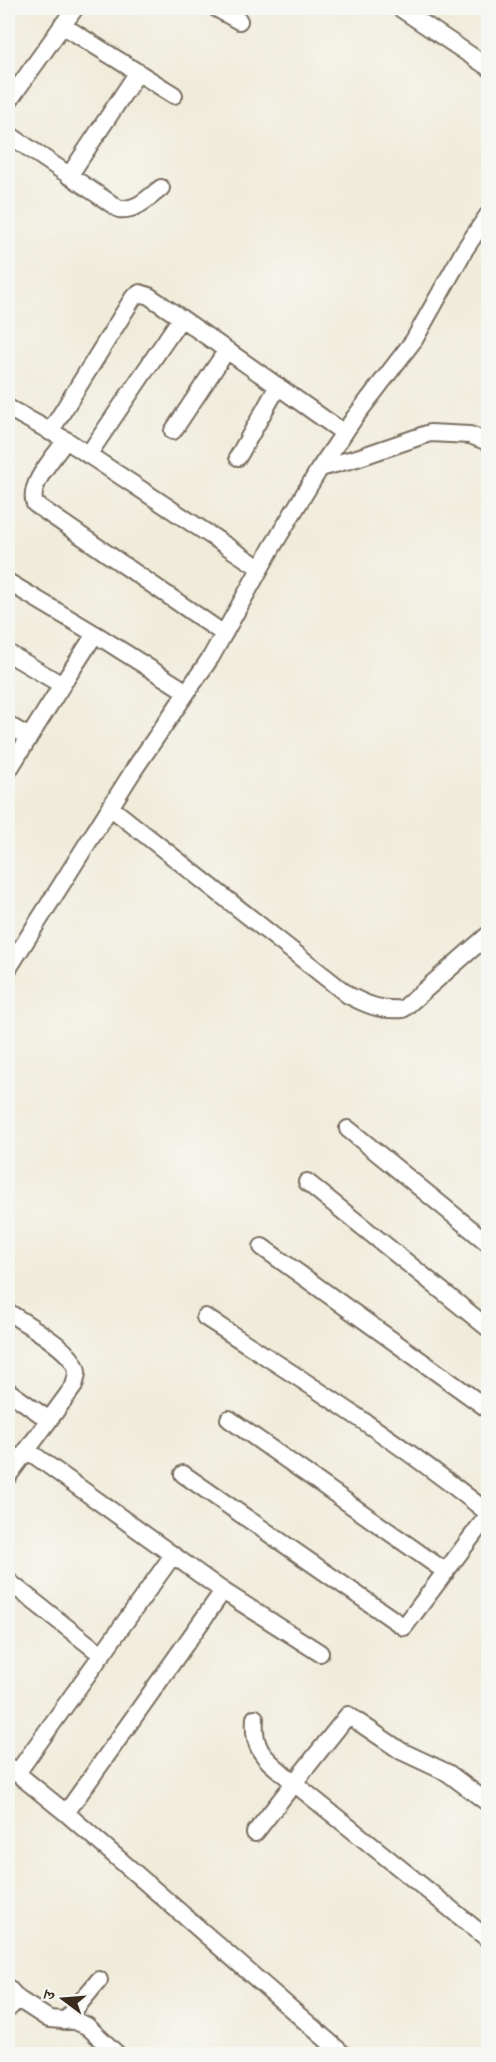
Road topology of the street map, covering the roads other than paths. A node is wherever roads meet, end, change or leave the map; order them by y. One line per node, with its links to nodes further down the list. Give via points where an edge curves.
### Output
1 (75, 8): 5 (street)
2 (216, 8): 4 (street)
3 (400, 8): 6 (street)
4 (239, 21)
5 (62, 25): 7 (street); 9 (street)
6 (489, 68)
7 (138, 72): 8 (street); 11 (street)
8 (174, 95)
9 (8, 102)
10 (8, 134): 11 (street)
11 (69, 176): 12 (street, via 113,206 128,210)
12 (161, 188)
13 (489, 215): 20 (street, via 465,249 414,340)
14 (181, 318): 15 (street); 19 (street, via 149,296 136,294); 23 (street)
15 (228, 350): 16 (street); 18 (street)
16 (278, 386): 20 (street); 24 (street)
17 (8, 408): 19 (street)
18 (173, 431)
19 (50, 432): 21 (street)
20 (344, 433): 25 (street)
21 (66, 440): 23 (street); 28 (street, via 34,486 35,504)
22 (489, 442): 25 (street, via 470,435 430,434)
23 (88, 455): 26 (street)
24 (238, 457)
25 (320, 468): 26 (street)
26 (260, 568): 28 (street)
27 (8, 582): 29 (street)
28 (224, 633): 32 (street)
29 (95, 634): 31 (street); 32 (street)
30 (8, 653): 31 (street)
31 (62, 685): 34 (street)
32 (186, 692): 36 (street)
33 (8, 725): 34 (street)
34 (29, 737): 35 (street)
35 (8, 771)
36 (110, 807): 37 (street, via 348,995 372,1008 404,1009); 38 (street)
37 (489, 935)
38 (8, 969)
39 (348, 1129): 41 (street)
40 (307, 1182): 45 (street)
41 (489, 1243)
42 (262, 1247): 47 (street)
43 (8, 1312): 49 (street, via 73,1360 77,1372 74,1386)
44 (205, 1317): 53 (street, via 439,1474)
45 (489, 1328)
46 (8, 1391): 49 (street)
47 (489, 1409)
48 (229, 1419): 55 (street)
49 (49, 1420): 50 (street)
50 (27, 1450): 52 (street); 54 (street)
51 (183, 1474): 55 (street, via 404,1627)
52 (8, 1476)
53 (489, 1514): 55 (street)
54 (173, 1555): 57 (street); 59 (street)
55 (446, 1572)
56 (8, 1581): 59 (street)
57 (223, 1591): 58 (street); 64 (street)
58 (320, 1653)
59 (102, 1655): 61 (street)
60 (255, 1718): 62 (street, via 253,1734 260,1753)
61 (12, 1769): 64 (street)
62 (294, 1783): 63 (street, via 348,1715 401,1751 448,1773); 65 (street); 66 (street)
63 (489, 1803)
64 (66, 1813): 71 (street)
65 (255, 1833)
66 (489, 1939)
67 (99, 1980): 69 (street)
68 (11, 1999): 69 (street, via 49,2019)
69 (65, 2021): 70 (street, via 87,2026)
70 (117, 2055)
71 (343, 2055)

